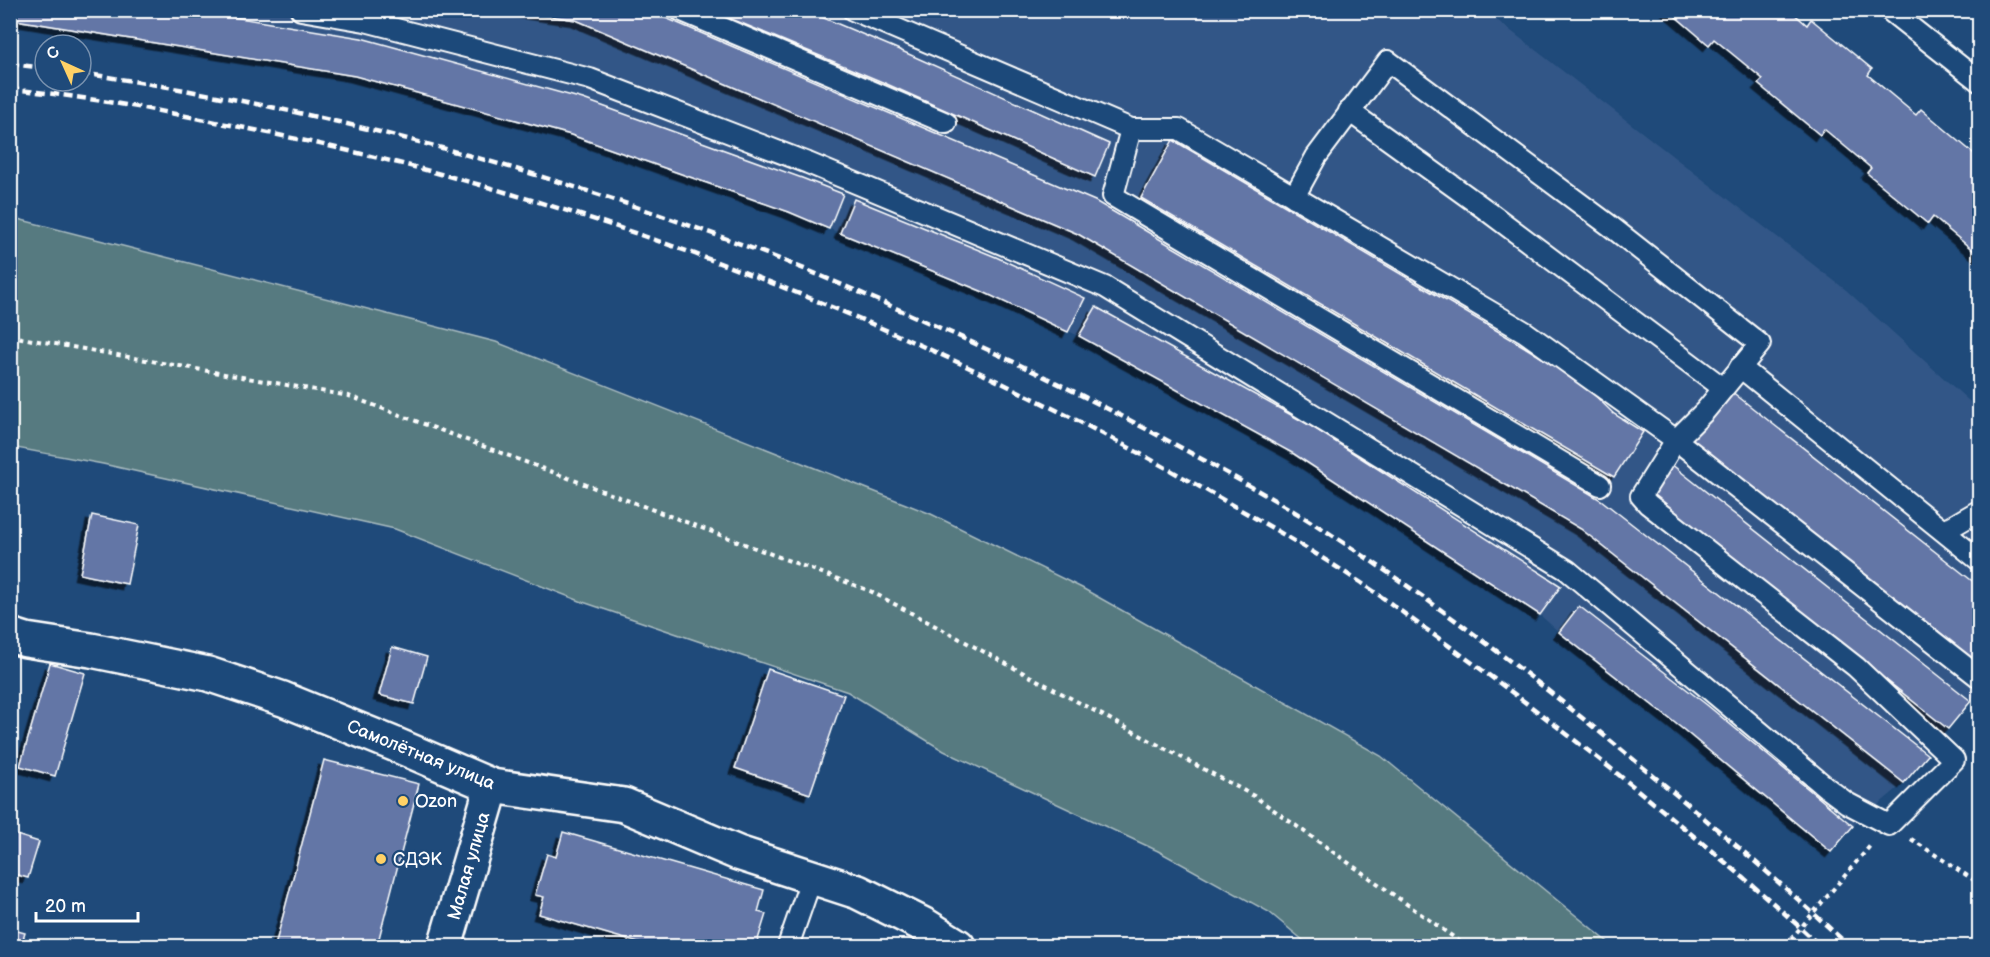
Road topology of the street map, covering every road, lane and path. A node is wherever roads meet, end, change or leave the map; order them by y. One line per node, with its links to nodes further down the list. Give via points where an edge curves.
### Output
1 (301, 10): 21 (lane, via 365,21 590,79 808,163 1105,287 1567,570 1827,788)
2 (680, 10): 7 (lane)
3 (853, 10): 8 (lane)
4 (1889, 10): 5 (lane)
5 (1980, 82)
6 (1349, 111): 9 (lane, via 1316,157); 11 (lane, via 1388,61 1609,225 1760,344); 12 (lane)
7 (946, 123)
8 (1131, 129): 9 (lane, via 1179,129); 14 (lane, via 1113,196)
9 (1294, 197): 13 (lane, via 1525,332)
10 (10, 336): 27 (path, via 349,396 870,591 1254,796)
11 (1740, 367): 12 (lane); 16 (lane)
12 (1723, 388): 13 (lane)
13 (1676, 440): 19 (lane); 21 (lane, via 1641,496 1856,667 1954,760)
14 (1600, 485)
15 (1980, 510): 16 (lane)
16 (1944, 531): 17 (lane)
17 (1980, 561)
18 (10, 634): 20 (street, Самолётная улица, via 208,674 283,699)
19 (1980, 678)
20 (492, 786): 22 (street, Самолётная улица, via 624,805 738,853); 24 (street, Малая улица)
21 (1888, 825): 23 (path); 30 (path)
22 (812, 877): 25 (lane); 26 (street, Самолётная улица, via 858,892)
23 (1980, 884)
24 (451, 945)
25 (788, 946)
26 (958, 946)
27 (1466, 946)
28 (1732, 946): 29 (path, via 1744,942)
29 (1753, 946)
30 (1785, 946)

